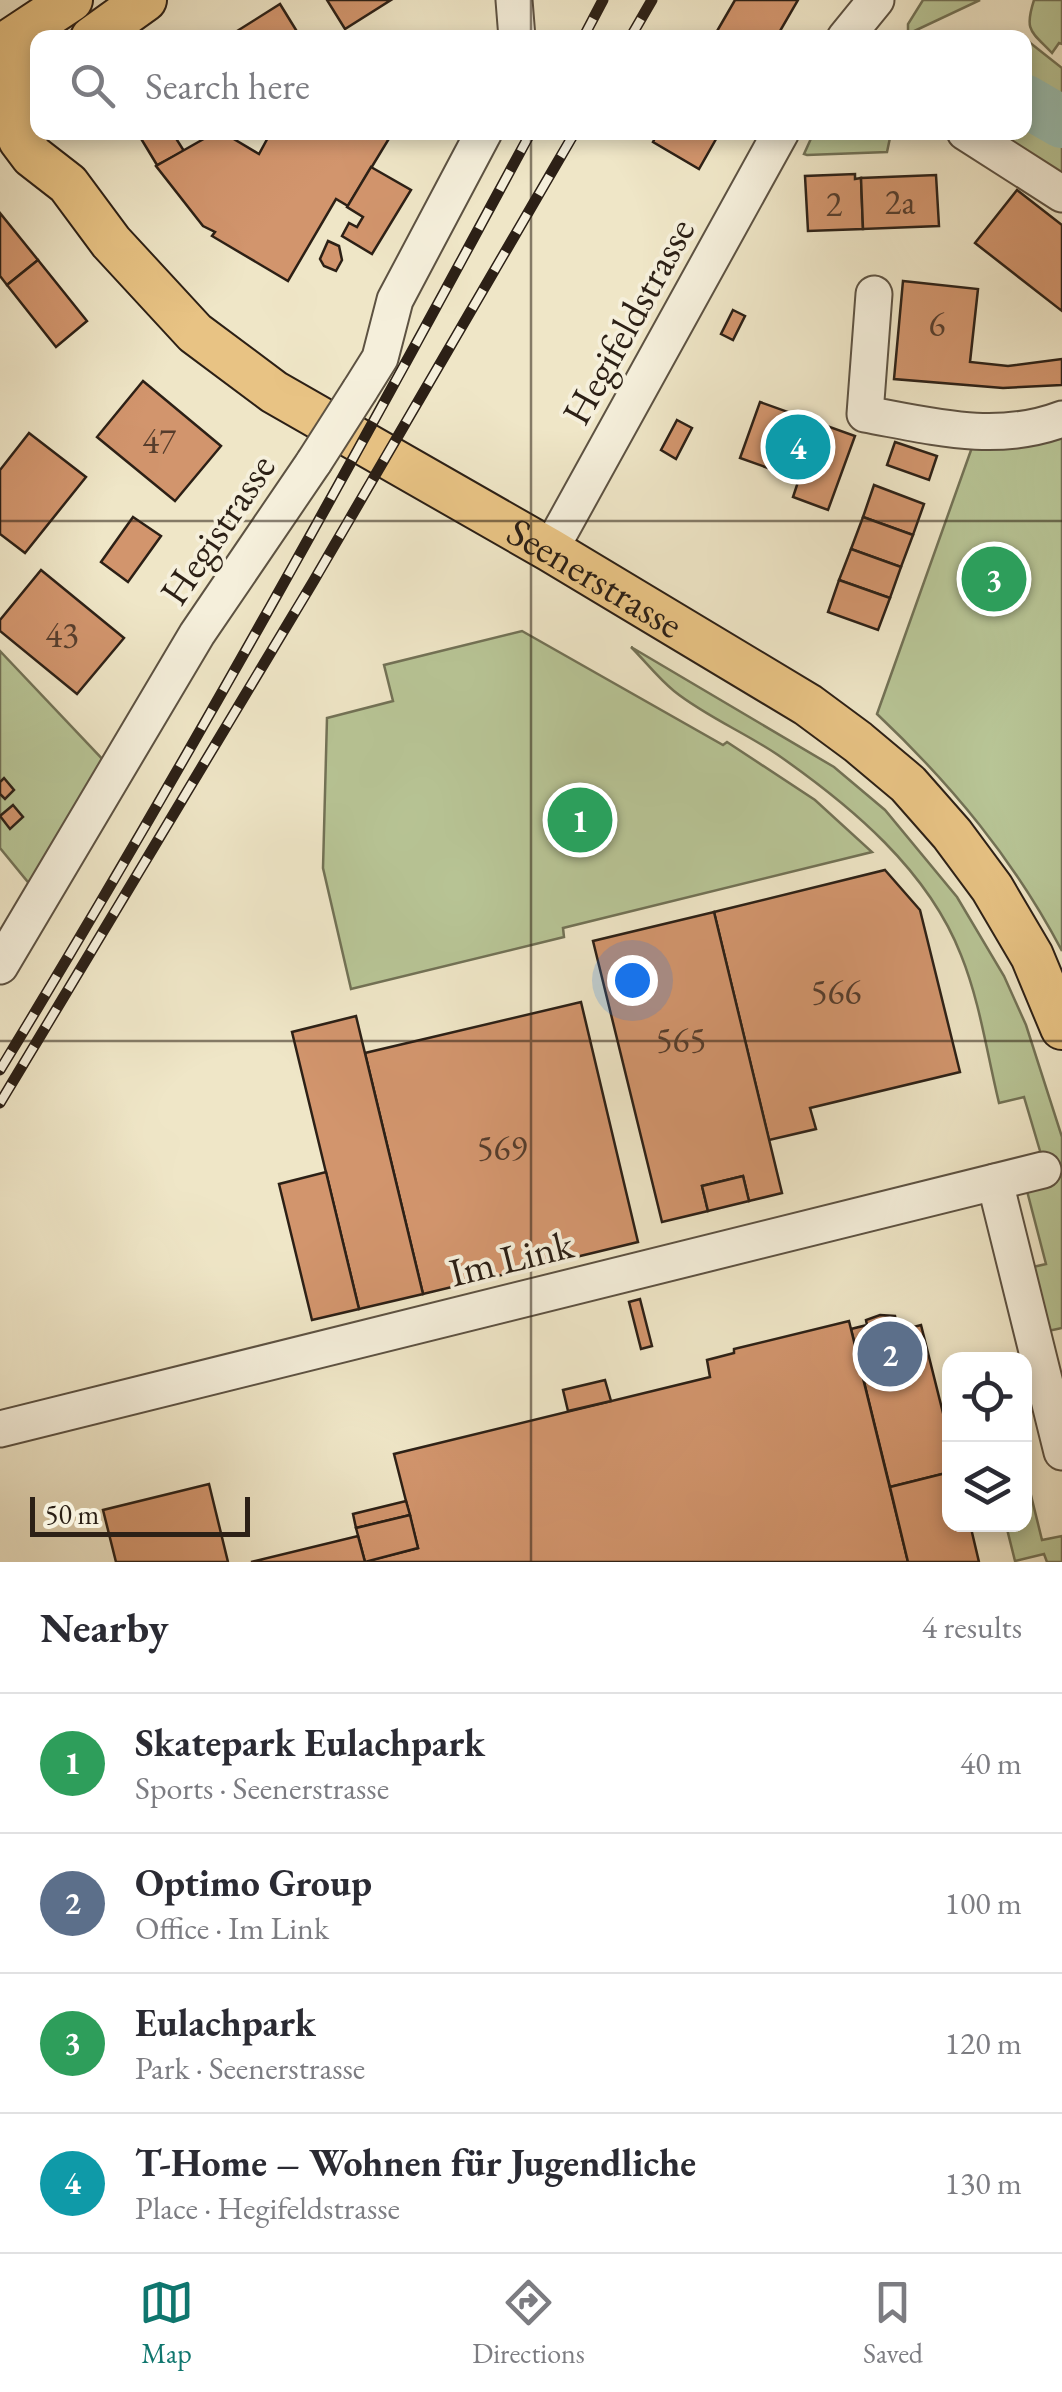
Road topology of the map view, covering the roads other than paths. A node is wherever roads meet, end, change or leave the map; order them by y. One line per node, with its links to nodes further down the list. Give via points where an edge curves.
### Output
1 (71, 0): 5 (main road)
2 (145, 0): 6 (main road)
3 (514, 0): 7 (street)
4 (876, 0): 8 (street)
5 (46, 30)
6 (103, 30)
7 (516, 30)
8 (851, 30)
9 (30, 50): 10 (main road)
10 (13, 71): 15 (main road, Seenerstrasse, via 20,140)
11 (56, 140): 15 (main road, Seenerstrasse)
12 (480, 140): 20 (street, Hegistrasse, bridge, via 395,300 380,358 197,634)
13 (777, 140): 19 (street, Hegifeldstrasse)
14 (978, 140): 16 (street)
15 (68, 184): 19 (main road, Seenerstrasse, via 123,255 226,357 274,392)
16 (1062, 194)
17 (874, 294): 18 (street, via 864,414 973,433 1011,433)
18 (1062, 419)
19 (550, 550): 21 (main road, Seenerstrasse, via 808,705 908,784 992,888 1032,956)
20 (0, 966)
21 (1062, 1028)
22 (1044, 1170): 23 (street, Im Link)
23 (995, 1182): 24 (street, Im Link); 25 (street)
24 (0, 1429)
25 (1062, 1452)

